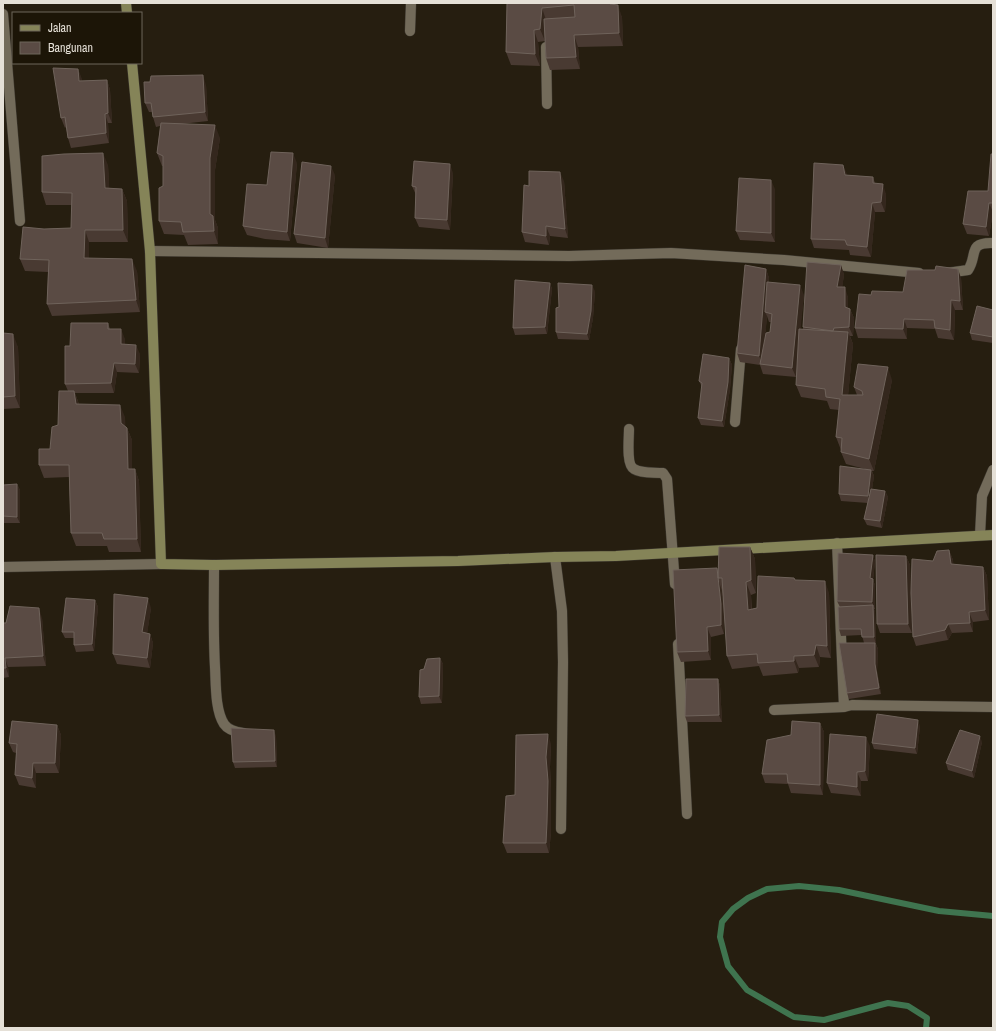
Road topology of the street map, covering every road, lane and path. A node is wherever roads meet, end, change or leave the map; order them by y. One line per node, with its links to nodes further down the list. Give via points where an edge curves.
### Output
1 (411, 3): 3 (street)
2 (3, 14): 7 (street)
3 (410, 31)
4 (546, 34): 6 (street)
5 (132, 64): 9 (street)
6 (547, 104)
7 (20, 221)
8 (993, 243): 10 (street, via 978,246 968,270)
9 (150, 251): 11 (street, via 569,256 671,253); 21 (street)
10 (940, 273)
11 (926, 274)
12 (742, 339): 13 (street)
13 (735, 422)
14 (629, 429): 19 (street, via 629,463 633,469 663,473 667,479)
15 (993, 470): 16 (street, via 982,496)
16 (980, 535): 17 (street); 18 (street)
17 (993, 535)
18 (837, 543): 19 (street); 26 (street)
19 (673, 553): 20 (street); 24 (street)
20 (555, 557): 22 (street, via 451,562); 31 (street, via 562,618)
21 (161, 564): 22 (street); 23 (street)
22 (214, 565): 29 (street, via 214,646 220,715 225,726)
23 (3, 567)
24 (676, 592)
25 (678, 632): 30 (street)
26 (844, 707): 27 (street); 28 (street)
27 (993, 707)
28 (774, 710)
29 (244, 733)
30 (687, 814)
31 (561, 829)

